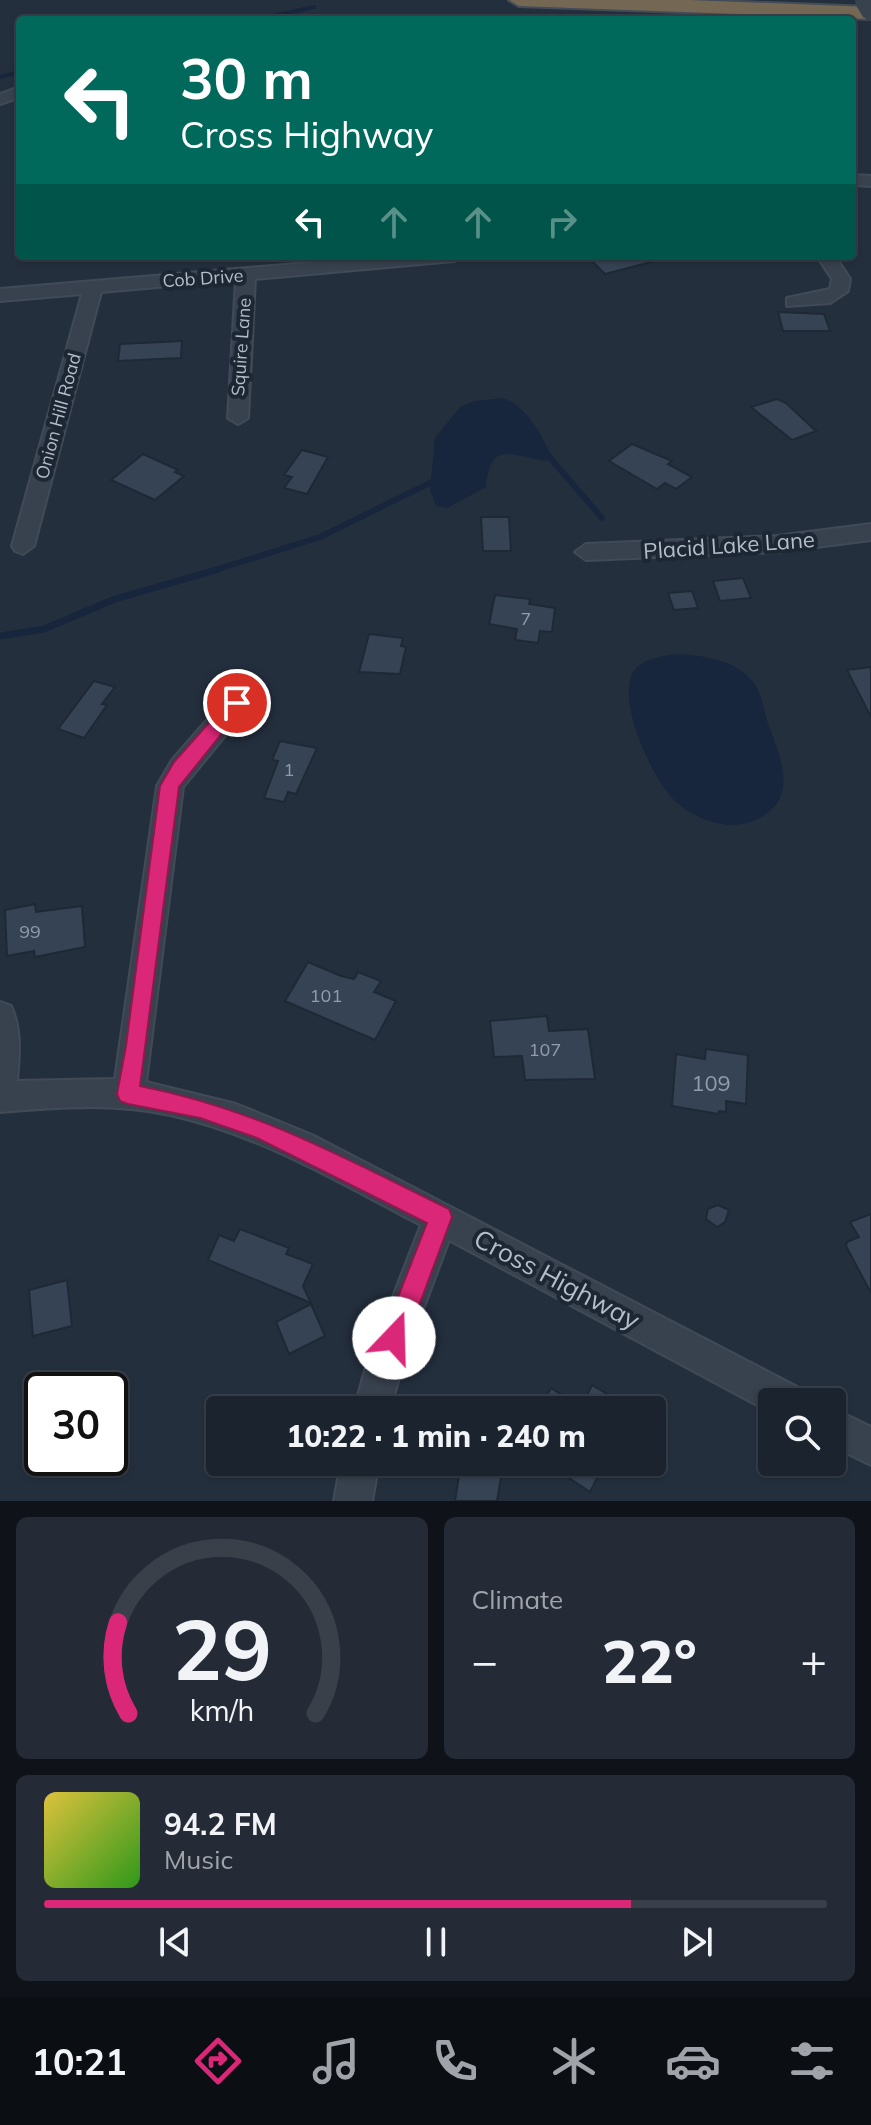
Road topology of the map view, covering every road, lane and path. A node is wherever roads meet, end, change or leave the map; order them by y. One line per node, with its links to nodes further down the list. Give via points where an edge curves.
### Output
1 (519, 0): 5 (highway)
2 (747, 0): 4 (highway)
3 (863, 0): 5 (street, bridge)
4 (871, 5)
5 (871, 13)
6 (410, 260): 8 (street, Cob Drive)
7 (829, 260): 11 (street, via 841,279 839,291)
8 (246, 275): 9 (street, Cob Drive); 12 (street, Squire Lane)
9 (93, 287): 10 (street, Cob Drive); 14 (street, Onion Hill Road)
10 (0, 295)
11 (794, 302)
12 (238, 418)
13 (871, 532): 15 (street, Placid Lake Lane, via 734,547)
14 (23, 546)
15 (586, 552)
16 (237, 703): 18 (street, via 170,786)
17 (0, 1016): 19 (street)
18 (128, 1094): 19 (street, Cross Highway); 20 (street, Cross Highway, via 200,1108 262,1129)
19 (0, 1095)
20 (441, 1217): 21 (street, Cross Highway); 22 (street)
21 (762, 1388)
22 (376, 1396)
23 (846, 1434): 24 (street)
24 (871, 1447)
25 (357, 1476): 26 (street)
26 (353, 1501)

